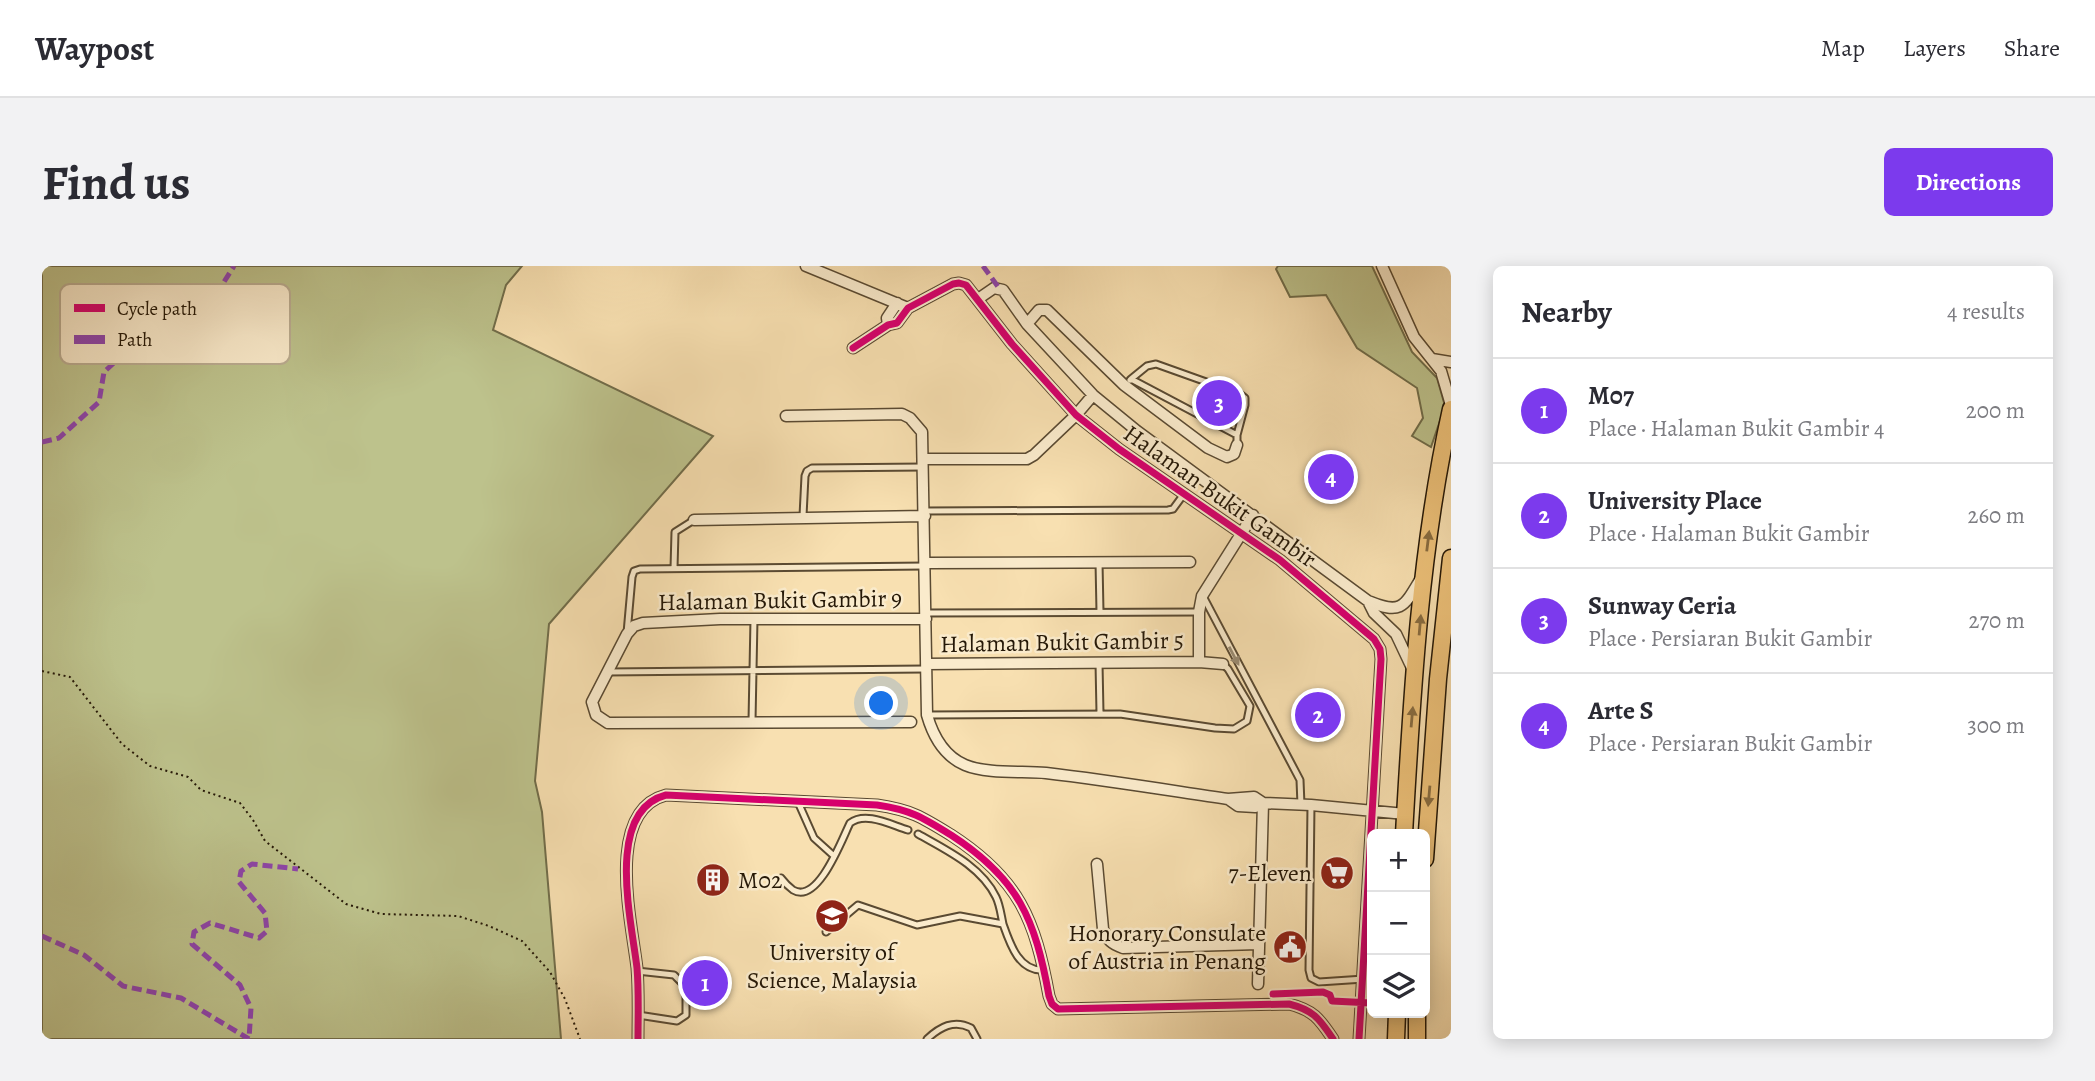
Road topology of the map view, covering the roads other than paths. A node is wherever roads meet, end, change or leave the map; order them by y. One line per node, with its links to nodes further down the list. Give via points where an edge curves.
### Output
1 (806, 266): 4 (street)
2 (1382, 266): 9 (street, via 1415,337)
3 (978, 299): 5 (street, via 960,283); 6 (street, via 994,288 1003,290); 14 (street, Halaman Bukit Gambir)
4 (897, 303): 5 (street); 7 (street, via 887,318)
5 (908, 308): 7 (street, via 897,323)
6 (1027, 324): 11 (street, via 1039,310 1047,310); 12 (street)
7 (888, 325): 8 (street)
8 (853, 348)
9 (1432, 359): 10 (street); 13 (street, via 1441,371)
10 (1451, 362)
11 (1128, 382): 16 (lane); 16 (street, via 1208,448 1227,457 1234,454); 16 (lane, via 1156,364 1240,394 1245,404)
12 (1093, 395): 14 (street); 20 (street)
13 (1451, 407): 29 (main road, one-way to 13)
14 (1076, 415): 17 (street, via 1027,459); 18 (street, Halaman Bukit Gambir)
15 (786, 416): 17 (street, via 902,414 922,432)
16 (1237, 440)
17 (924, 463): 19 (street); 21 (lane, via 812,468 805,476)
18 (1184, 494): 19 (lane, via 1168,510); 23 (street, Halaman Bukit Gambir)
19 (925, 513): 21 (street); 27 (street)
20 (1253, 515): 23 (street, Halaman Bukit Gambir 5); 31 (street)
21 (803, 516): 22 (street)
22 (694, 520): 28 (lane, via 675,532)
23 (1241, 534): 30 (street, Halaman Bukit Gambir 5); 51 (street, Halaman Bukit Gambir, via 1323,594 1380,649)
24 (1451, 558): 54 (main road, one-way to 54)
25 (1099, 562): 26 (street); 27 (street); 32 (lane)
26 (1190, 562)
27 (925, 564): 28 (lane); 34 (street)
28 (674, 568): 36 (lane, via 634,571)
29 (1424, 574): 31 (street, via 1399,607 1385,608); 43 (main road, one-way to 29)
30 (1202, 596): 33 (street, Halaman Bukit Gambir 5); 50 (lane, one-way to 50, via 1300,780)
31 (1368, 601): 43 (street, via 1396,634)
32 (1100, 612): 33 (lane); 34 (lane)
33 (1199, 612): 37 (street, Halaman Bukit Gambir 5)
34 (926, 616): 35 (street, Halaman Bukit Gambir 9); 40 (street)
35 (754, 619): 36 (street, Halaman Bukit Gambir 9, via 643,623); 41 (lane)
36 (626, 634): 42 (street, Halaman Bukit Gambir 9)
37 (1199, 662): 38 (street, Halaman Bukit Gambir 5); 39 (street, Halaman Bukit Gambir 5)
38 (1099, 663): 40 (street, Halaman Bukit Gambir 5); 44 (lane)
39 (1223, 664): 44 (lane, via 1250,706 1247,721 1239,727)
40 (926, 667): 41 (lane); 45 (street)
41 (753, 670): 42 (lane); 46 (lane)
42 (607, 671): 46 (street, Halaman Bukit Gambir 9, via 592,702 596,715 608,723)
43 (1416, 677): 52 (main road, one-way to 43)
44 (1100, 713): 45 (lane)
45 (927, 715): 49 (street, via 941,746 967,766 1228,799 1255,797)
46 (752, 721): 47 (street, Halaman Bukit Gambir 9)
47 (911, 722)
48 (798, 801): 57 (lane, via 814,838); 63 (street, via 666,795 650,802 636,820 626,858); 64 (street, via 903,808 965,844 1009,884 1038,943)
49 (1263, 803): 50 (street); 62 (street)
50 (1306, 805): 51 (street); 65 (lane, via 1311,978 1319,982)
51 (1371, 811): 52 (street); 65 (street, Halaman Bukit Gambir)
52 (1405, 814): 53 (main road)
53 (1404, 829)
54 (1427, 829)
55 (908, 830): 57 (lane, via 857,818)
56 (918, 835): 60 (lane, via 957,857 988,883)
57 (834, 856): 59 (lane, via 822,878 807,891 793,890)
58 (1097, 864): 62 (street, via 1103,929 1112,944 1123,948)
59 (781, 878)
60 (1003, 924): 61 (lane, via 960,915 916,925 858,905); 64 (lane, via 1023,964)
61 (826, 932)
62 (1258, 944): 66 (street)
63 (637, 971): 67 (street); 67 (lane, via 674,975 686,986 686,1015 677,1021)
64 (1044, 971): 73 (street, via 1052,1004 1058,1009 1289,1004 1316,1016)
65 (1364, 979): 74 (street, Halaman Bukit Gambir)
66 (1258, 984)
67 (638, 1015): 70 (street)
68 (1397, 1018): 75 (main road)
69 (1417, 1018): 76 (main road)
70 (638, 1039)
71 (927, 1039): 72 (lane, via 936,1030 957,1023 971,1028)
72 (978, 1039)
73 (1332, 1039)
74 (1359, 1039)
75 (1396, 1039)
76 (1416, 1039)

